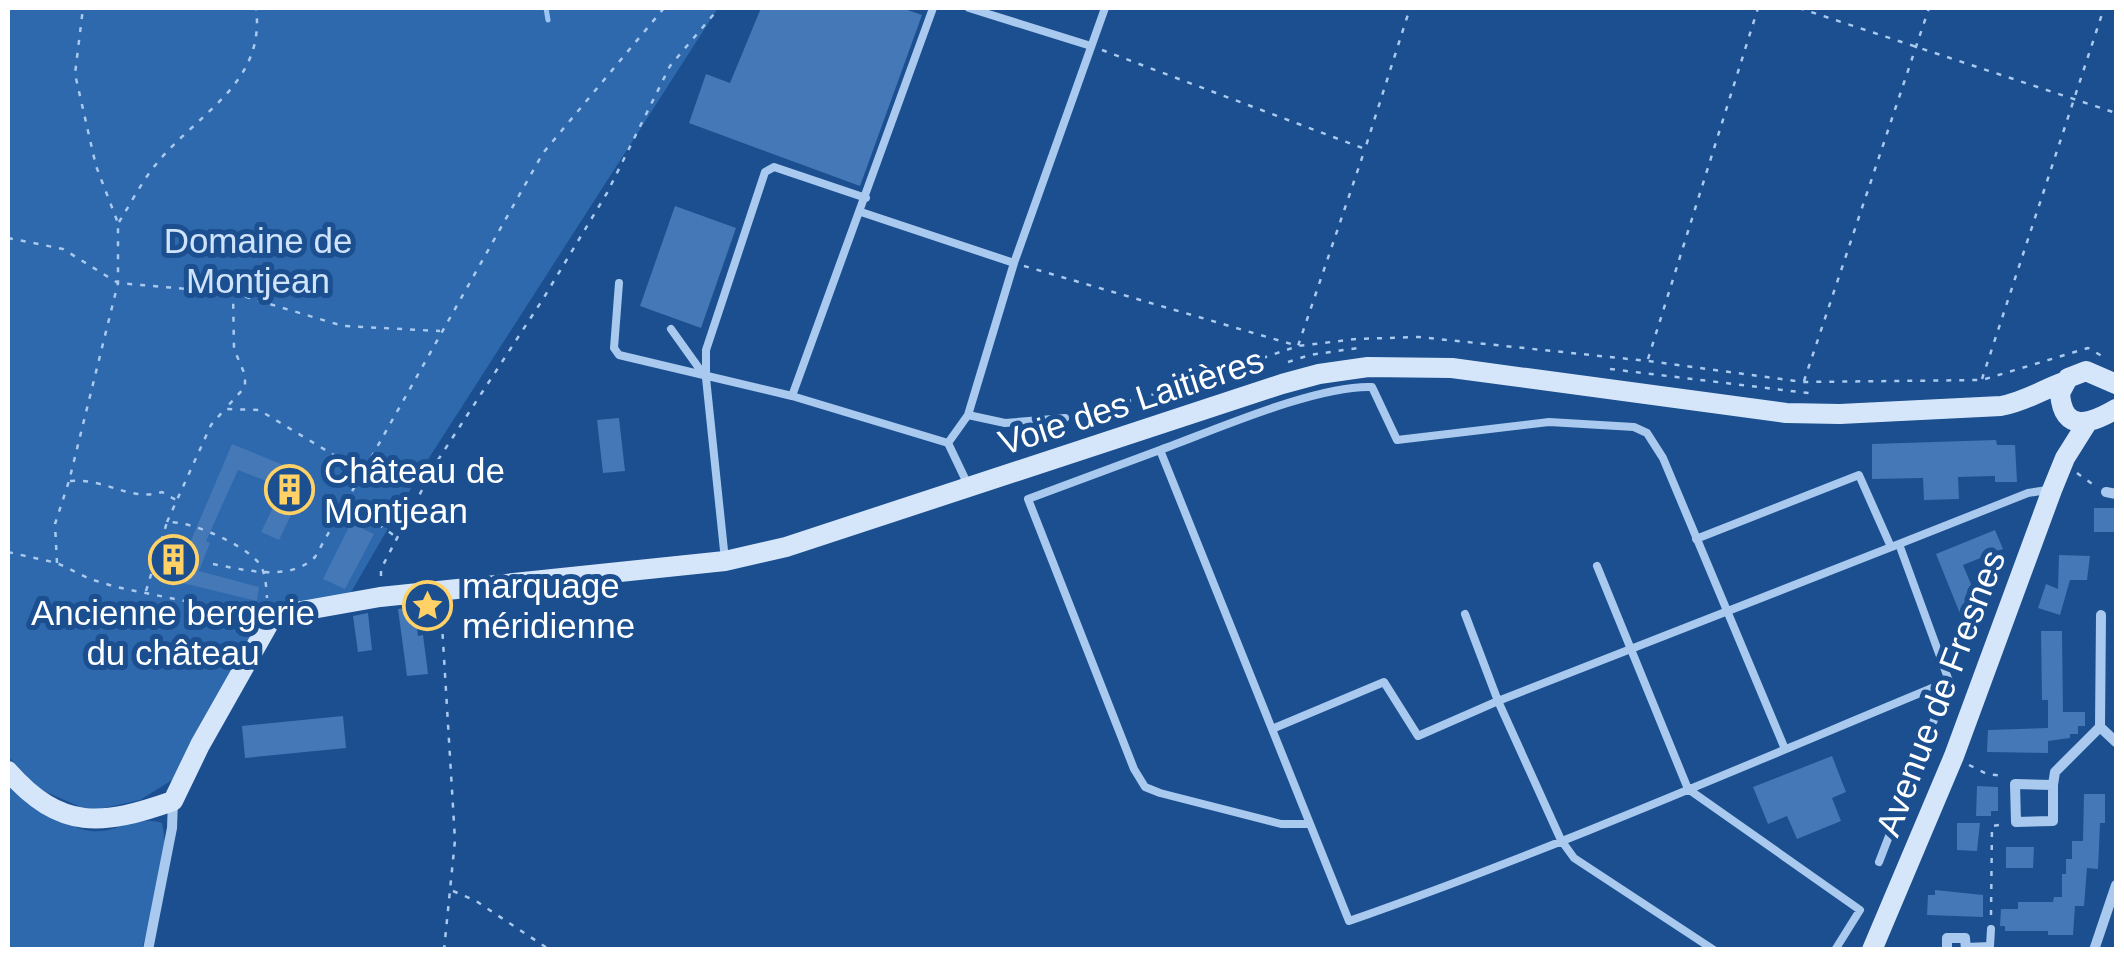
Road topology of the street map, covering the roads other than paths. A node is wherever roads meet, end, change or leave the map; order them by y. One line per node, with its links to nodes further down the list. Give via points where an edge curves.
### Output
1 (933, 8): 5 (lane)
2 (968, 8): 4 (lane)
3 (1105, 8): 4 (lane)
4 (1091, 46): 7 (lane)
5 (866, 198): 6 (lane); 11 (lane, via 774,167 766,172 706,350)
6 (861, 212): 7 (lane); 13 (lane)
7 (1014, 264): 16 (lane)
8 (619, 283): 11 (lane, via 619,355)
9 (670, 328): 11 (lane)
10 (2112, 375): 12 (street, via 2086,370); 15 (street, via 2112,396)
11 (706, 378): 13 (lane); 24 (lane)
12 (2064, 382): 14 (street, Voie des Laitières); 15 (street, via 2060,393)
13 (792, 396): 18 (lane)
14 (2024, 402): 15 (street, Voie des Laitières); 20 (street, Voie des Laitières, via 1786,412 1452,368 1368,367 1282,384)
15 (2088, 415): 21 (street, Avenue de Fresnes)
16 (968, 416): 17 (lane, via 1005,424); 18 (lane)
17 (1065, 418)
18 (948, 443): 20 (lane)
19 (1160, 450): 22 (lane, via 1356,386 1372,387 1397,440 1549,422 1634,427 1648,433 1663,458); 33 (lane); 40 (lane, via 1028,500 1134,769 1145,787 1160,793 1281,824)
20 (970, 488): 24 (street, Voie des Laitières)
21 (2052, 490): 23 (lane); 49 (street, Avenue de Fresnes, via 1954,756)
22 (1696, 539): 23 (lane, via 1859,475); 26 (lane)
23 (1895, 545): 26 (lane); 30 (lane)
24 (725, 561): 39 (street, Voie des Laitières, via 380,597 271,617)
25 (1597, 566): 29 (lane)
26 (1726, 612): 29 (lane); 35 (lane)
27 (1465, 614): 31 (lane)
28 (2102, 615): 32 (street)
29 (1630, 649): 31 (lane); 38 (lane)
30 (1949, 680): 35 (lane); 42 (lane)
31 (1498, 701): 33 (lane, via 1418,736 1384,682); 41 (lane)
32 (2100, 726): 34 (street); 37 (street, via 2055,772)
33 (1272, 729): 40 (lane)
34 (2116, 742)
35 (1785, 749): 38 (lane)
36 (8, 771): 39 (street, via 38,800 91,822)
37 (2054, 785): 37 (street, via 2015,784 2016,822 2053,821)
38 (1688, 789): 41 (lane); 48 (lane, via 1860,910)
39 (173, 801): 46 (street)
40 (1310, 824): 41 (lane, via 1349,920)
41 (1561, 840): 47 (lane, via 1574,858)
42 (1880, 862)
43 (2116, 885): 51 (street)
44 (1991, 929): 45 (lane, via 1990,946)
45 (1966, 948): 50 (street, via 1966,938 1947,938)
46 (148, 950)
47 (1714, 950)
48 (1835, 950)
49 (1872, 950)
50 (1947, 950)
51 (2094, 950)

